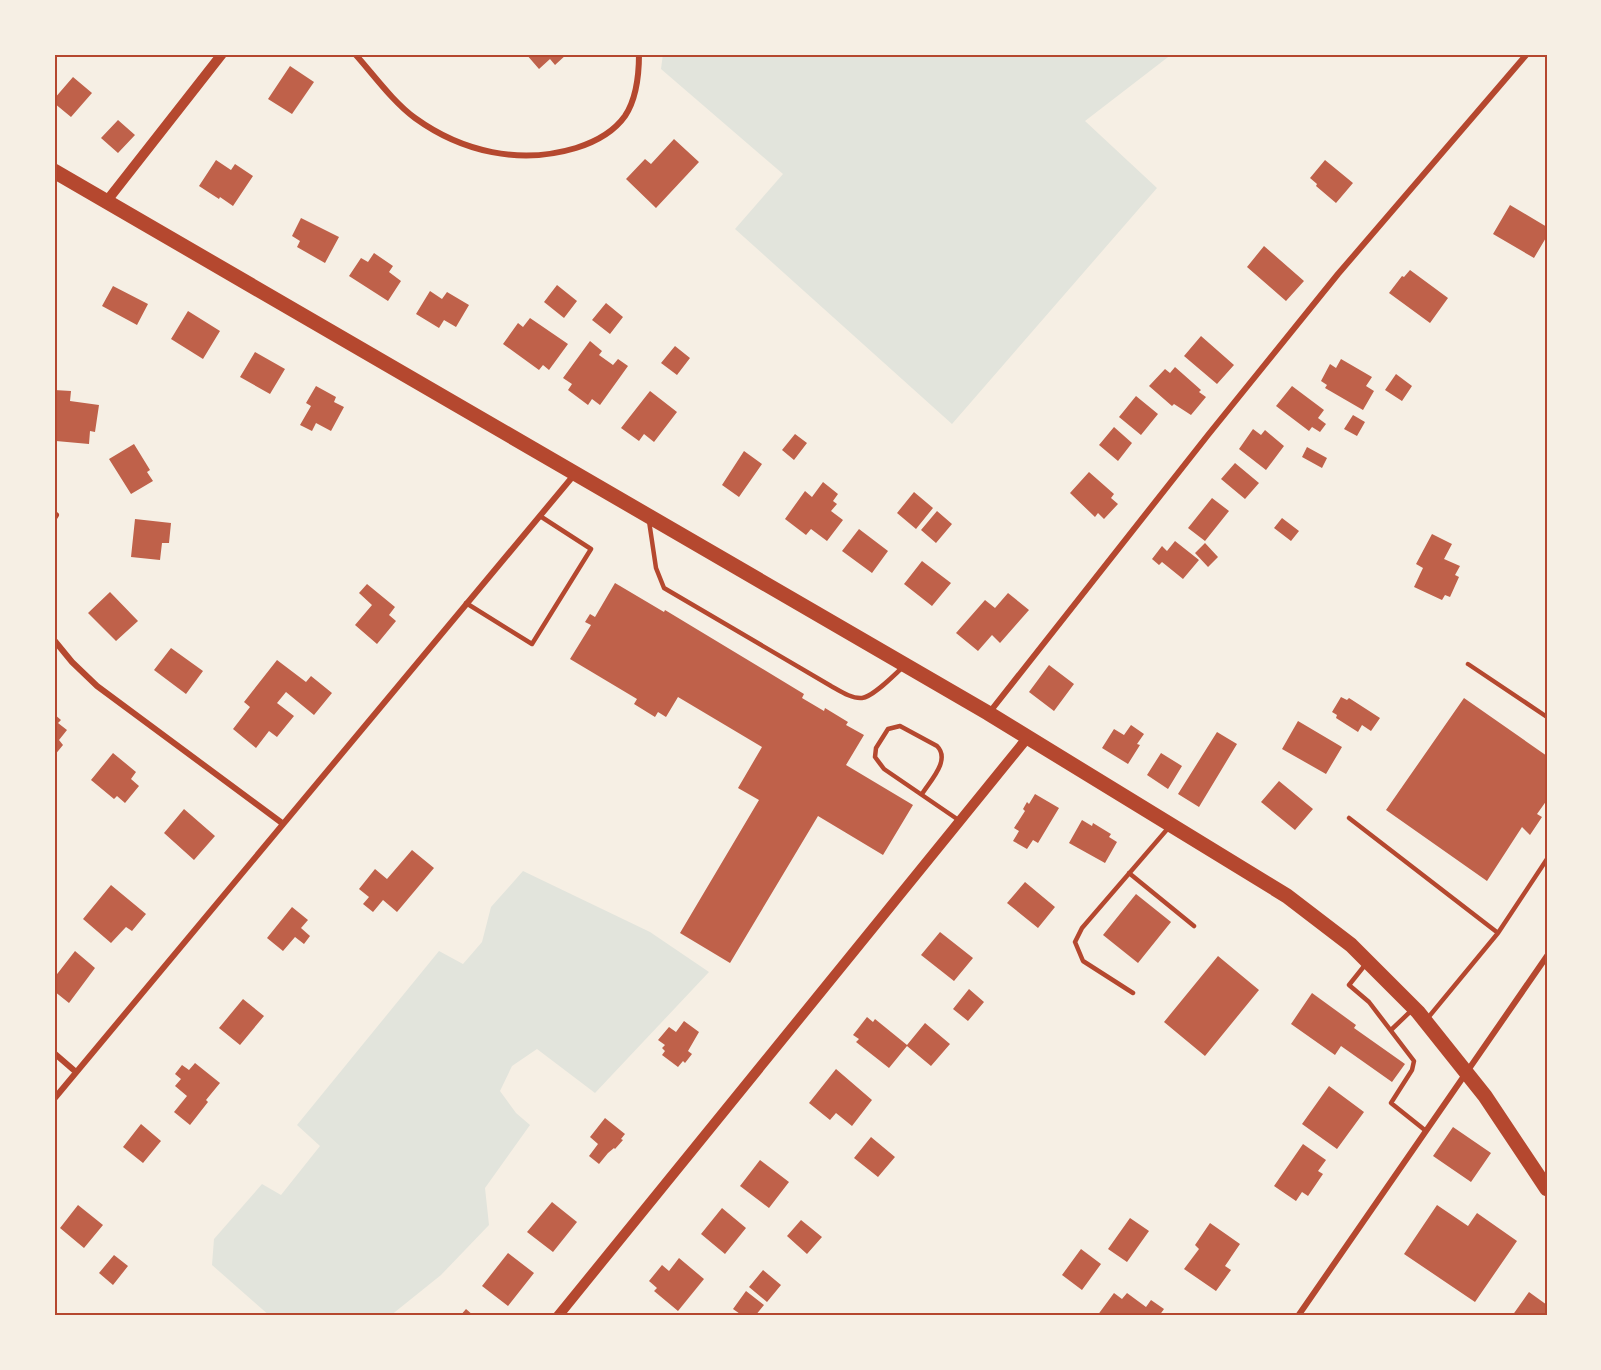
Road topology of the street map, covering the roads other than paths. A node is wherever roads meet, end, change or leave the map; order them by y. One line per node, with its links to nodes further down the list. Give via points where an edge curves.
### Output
1 (222, 54): 6 (street)
2 (355, 54): 3 (street, via 421,122 462,144 522,156 570,150 596,141 613,129 626,116 635,94)
3 (639, 54)
4 (1527, 54): 14 (street, via 1338,274)
5 (54, 171): 6 (main road)
6 (106, 202): 7 (main road)
7 (575, 473): 8 (street); 9 (main road)
8 (540, 516): 10 (street); 10 (lane, via 591,549 532,644)
9 (648, 516): 13 (main road); 13 (lane, via 656,568 664,588 831,686 849,695 870,696)
10 (466, 603): 20 (street)
11 (54, 640): 20 (street, via 97,686)
12 (1468, 664): 15 (lane)
13 (905, 665): 14 (main road)
14 (988, 713): 16 (main road)
15 (1547, 717)
16 (1028, 737): 19 (street); 21 (main road)
17 (922, 794): 17 (lane, via 884,769 875,757 888,729 900,726 942,750 943,760); 19 (lane)
18 (1349, 818): 25 (lane)
19 (960, 821): 38 (street)
20 (282, 823): 33 (street)
21 (1171, 824): 23 (lane); 27 (main road, via 1287,896)
22 (1547, 859): 25 (lane)
23 (1129, 873): 24 (lane); 28 (lane, via 1082,928 1075,942 1083,961)
24 (1194, 926)
25 (1498, 933): 30 (lane)
26 (1547, 956): 34 (street)
27 (1368, 962): 29 (main road); 31 (lane, via 1349,985 1369,1002)
28 (1133, 993)
29 (1414, 1007): 30 (main road); 31 (lane)
30 (1426, 1021): 34 (main road)
31 (1391, 1030): 36 (lane, via 1414,1061 1391,1103)
32 (54, 1053): 33 (street)
33 (76, 1072): 35 (street)
34 (1467, 1072): 36 (street); 37 (main road)
35 (54, 1099)
36 (1426, 1131): 39 (street)
37 (1547, 1189)
38 (558, 1316)
39 (1299, 1316)

